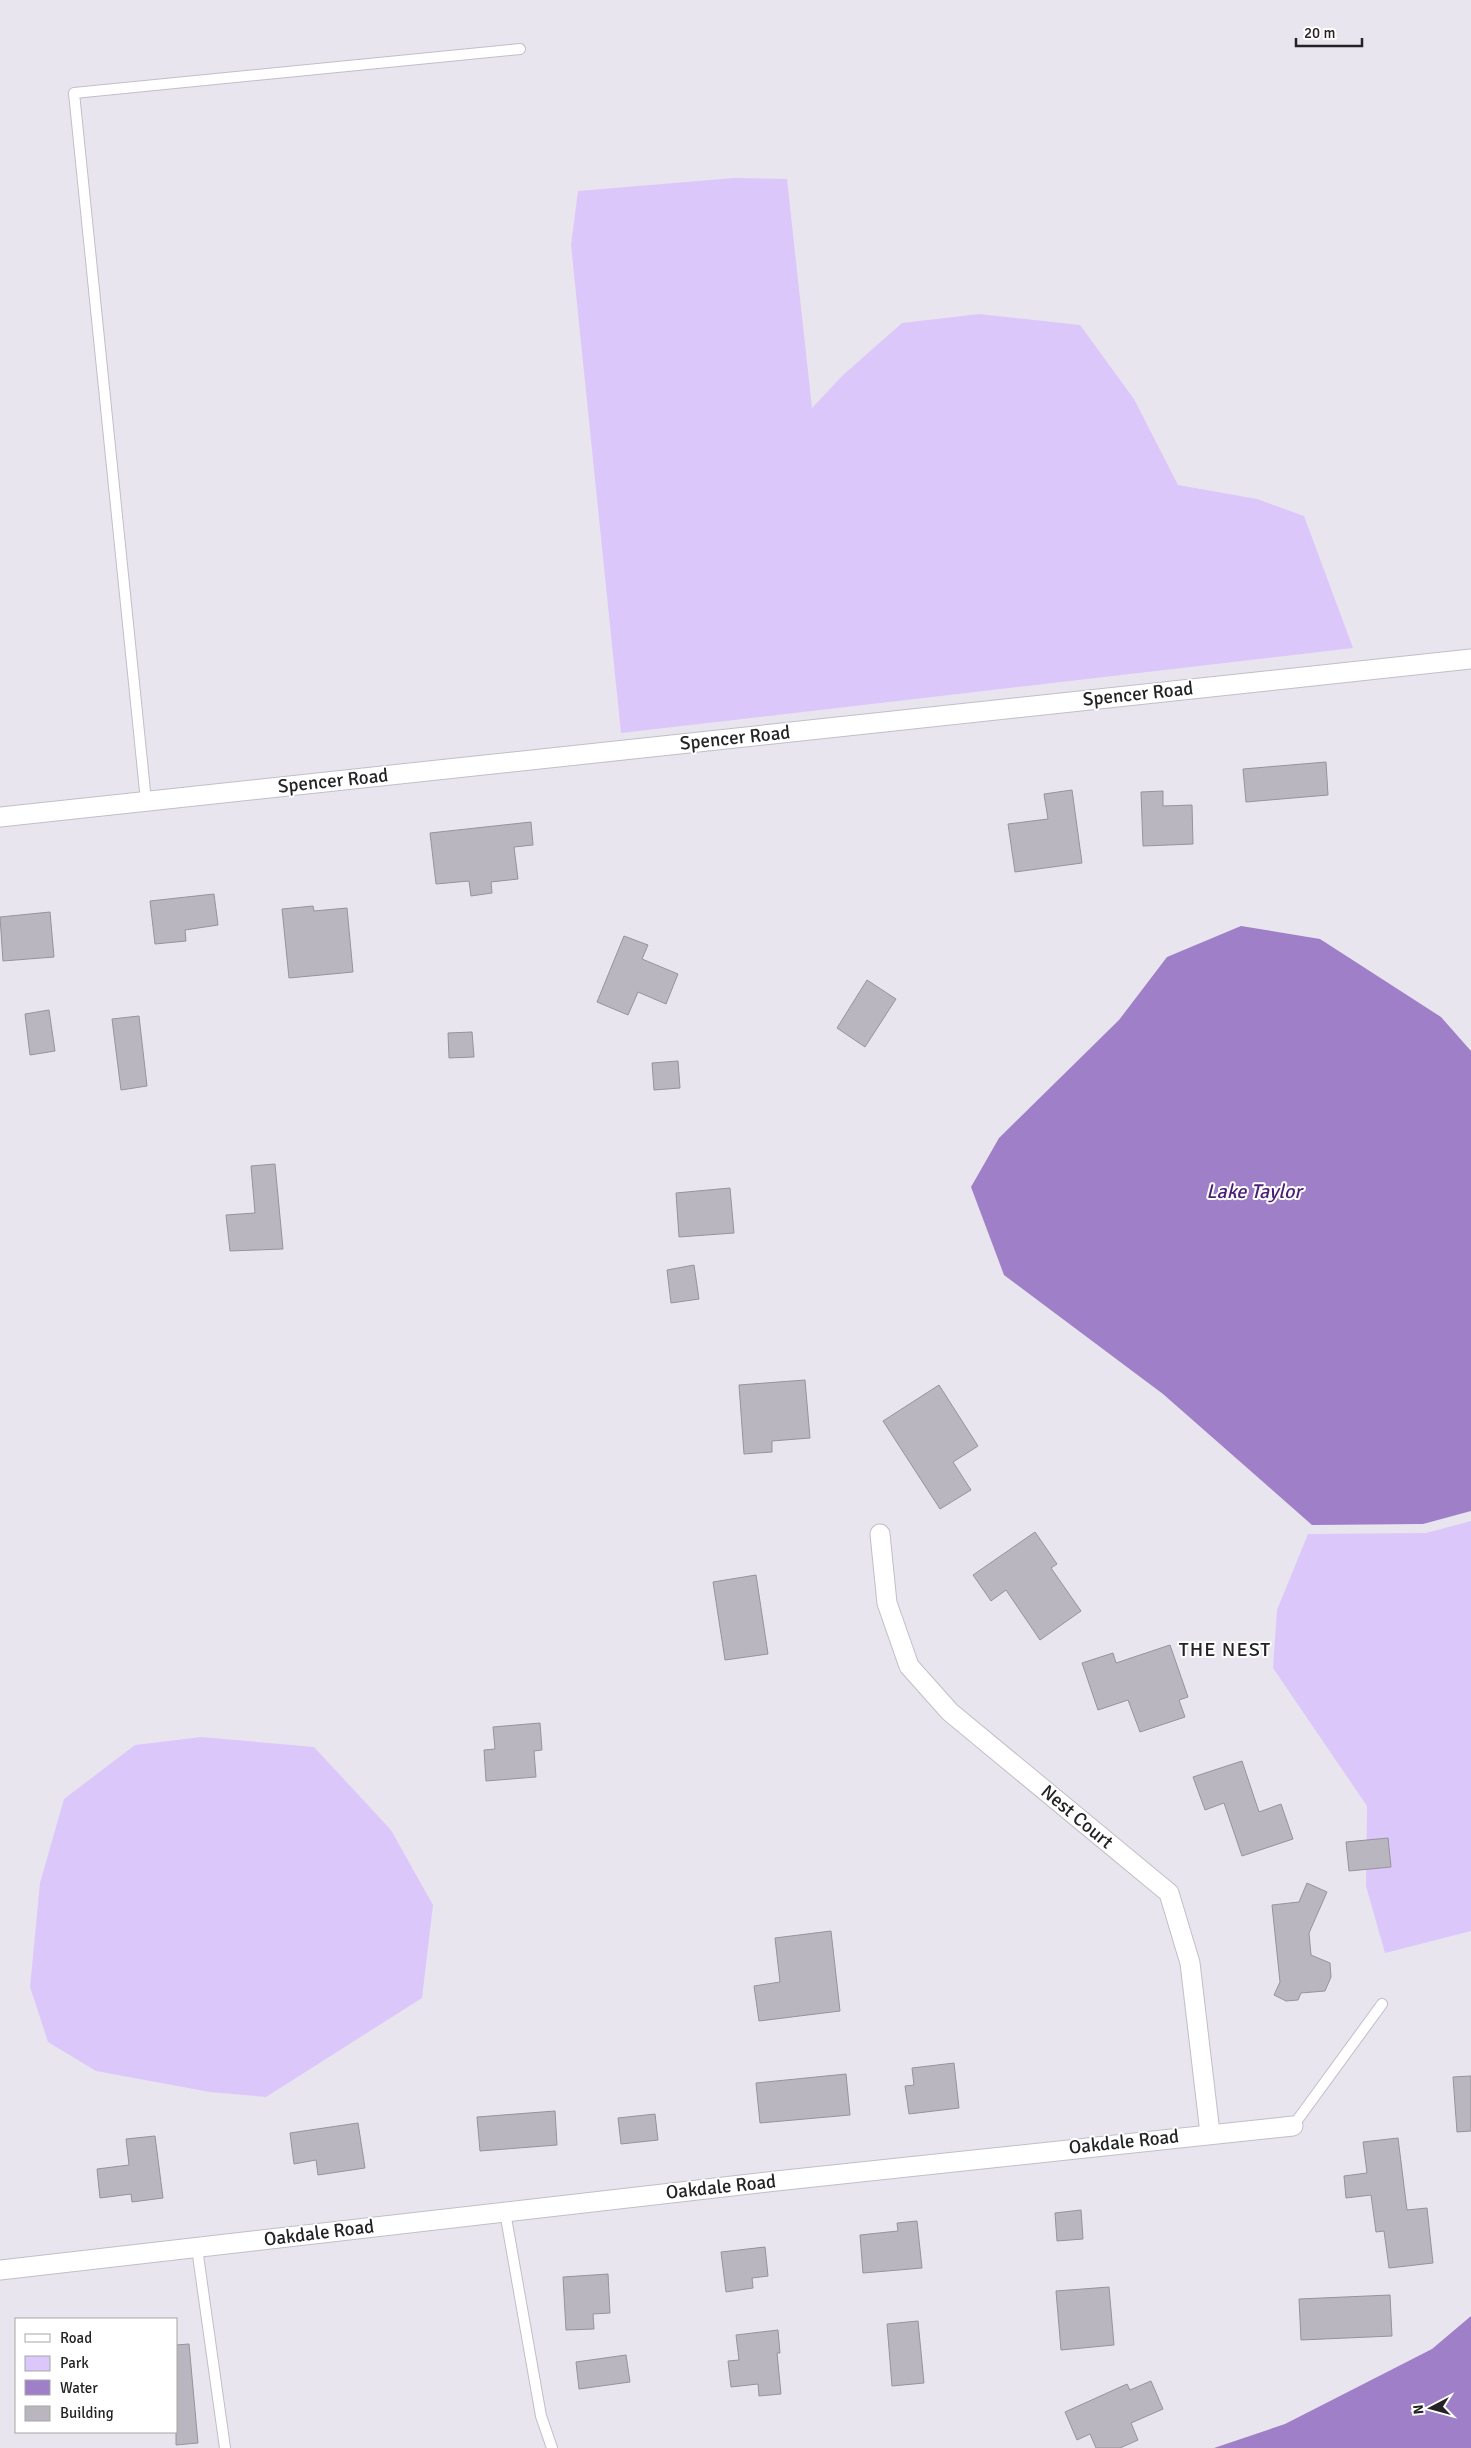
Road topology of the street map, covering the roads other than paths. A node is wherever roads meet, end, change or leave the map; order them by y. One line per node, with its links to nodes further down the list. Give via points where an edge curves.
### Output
1 (520, 49): 3 (lane, via 74,93)
2 (1471, 659): 3 (street, Spencer Road)
3 (146, 801): 4 (street, Spencer Road)
4 (0, 817)
5 (880, 1534): 8 (street, Nest Court, via 888,1603 909,1666 950,1712 1169,1893 1190,1963)
6 (1382, 2004): 7 (lane, Oakdale Road)
7 (1292, 2126): 8 (street, Oakdale Road)
8 (1210, 2133): 9 (street, Oakdale Road)
9 (505, 2212): 10 (street, Oakdale Road); 13 (lane, via 541,2416)
10 (197, 2248): 11 (street, Oakdale Road); 12 (lane)
11 (0, 2270)
12 (226, 2448)
13 (552, 2448)

